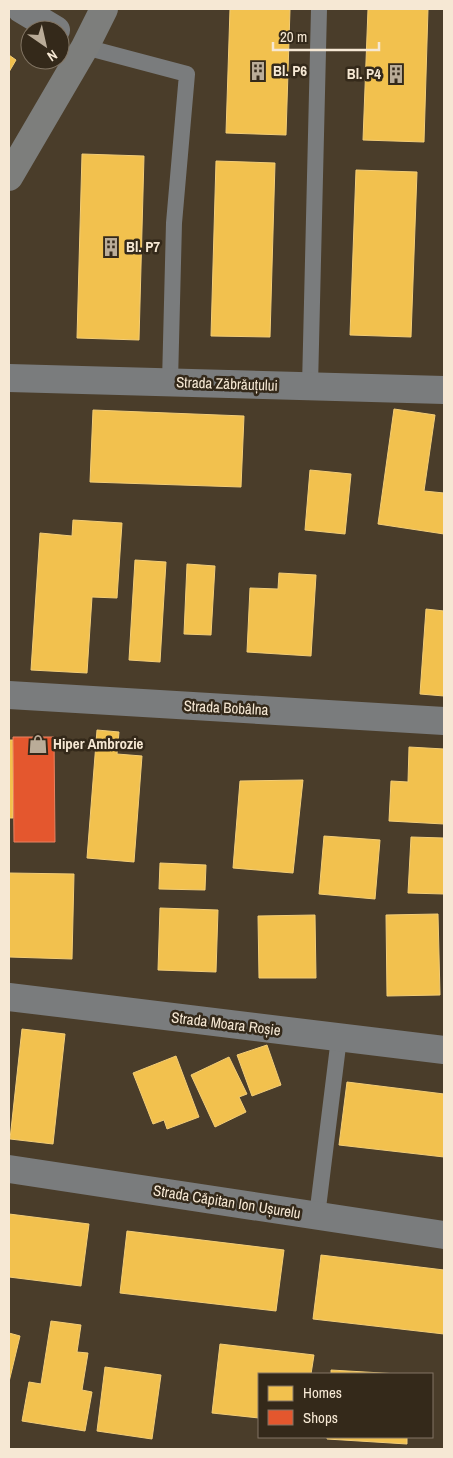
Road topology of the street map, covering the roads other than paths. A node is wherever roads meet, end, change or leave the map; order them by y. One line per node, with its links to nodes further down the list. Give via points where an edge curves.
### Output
1 (21, 9): 4 (street)
2 (104, 9): 6 (main road)
3 (319, 9): 10 (lane)
4 (39, 20)
5 (70, 38): 6 (street)
6 (85, 47): 7 (main road); 9 (lane, via 187,74 174,223)
7 (9, 177)
8 (9, 378): 9 (street, Strada Zăbrăuțului)
9 (170, 382): 10 (street, Strada Zăbrăuțului)
10 (310, 386): 11 (street, Strada Zăbrăuțului)
11 (444, 390)
12 (9, 694): 13 (street, Strada Bobâlna)
13 (444, 721)
14 (9, 998): 15 (street, Strada Moara Roșie)
15 (338, 1038): 16 (street, Strada Moara Roșie); 18 (lane)
16 (444, 1050)
17 (9, 1168): 18 (street, Strada Căpitan Ion Ușurelu)
18 (317, 1216): 19 (street, Strada Căpitan Ion Ușurelu)
19 (444, 1235)

